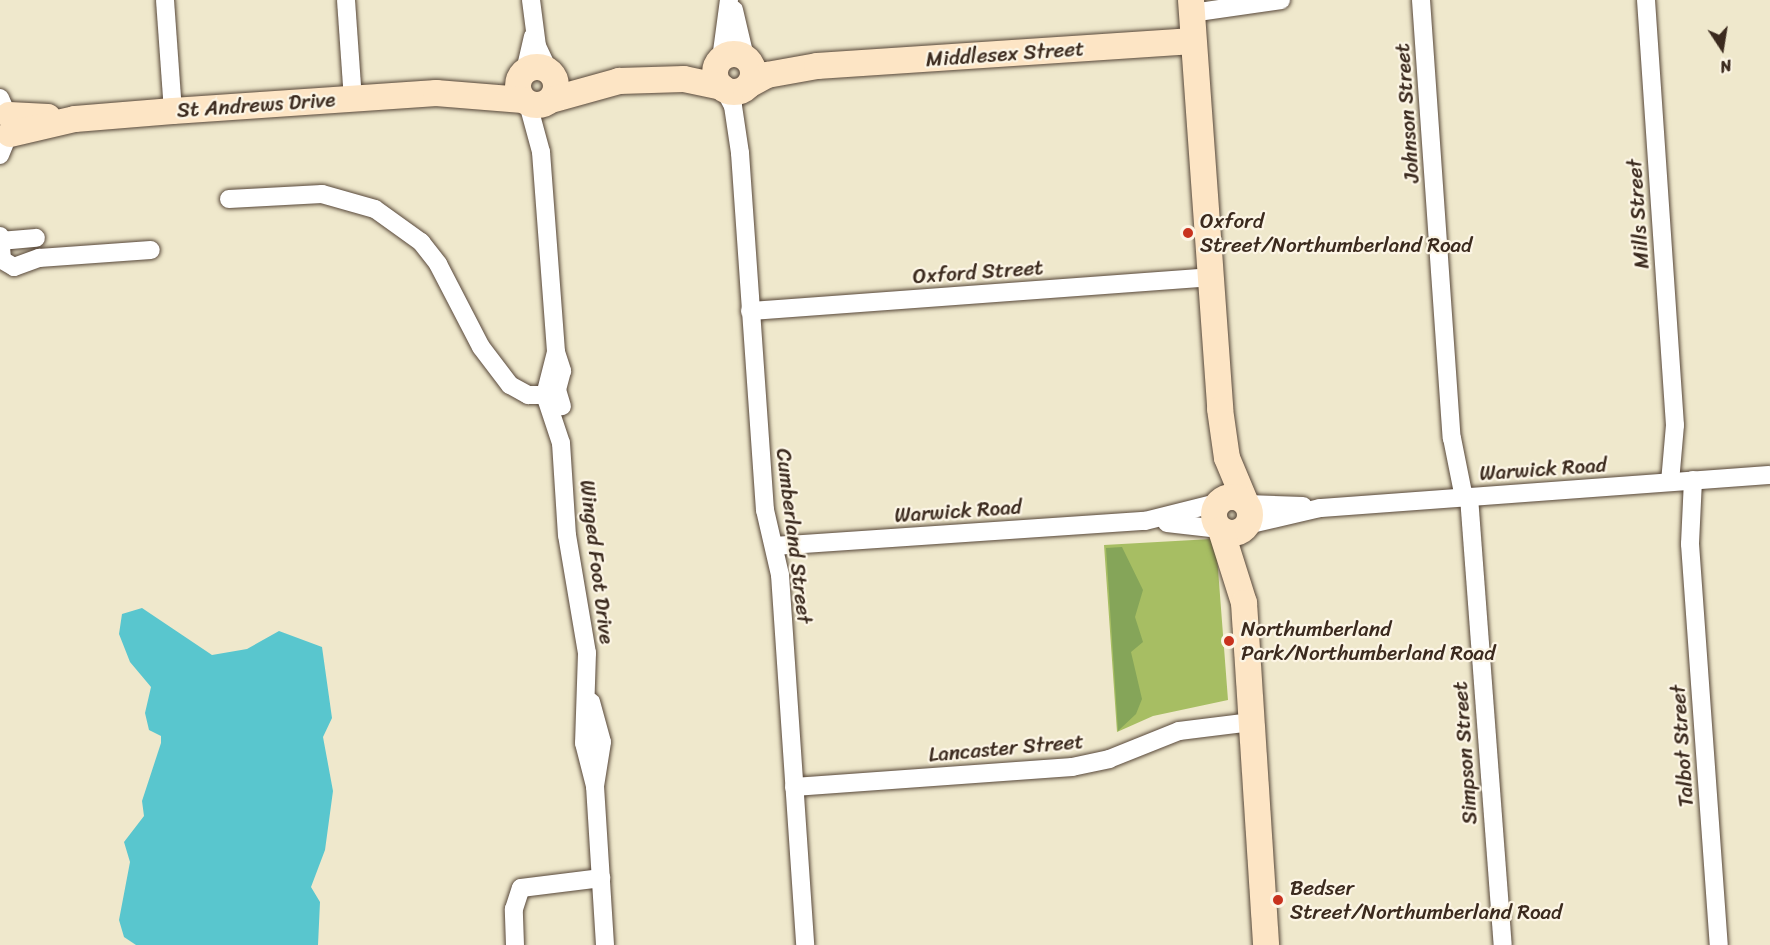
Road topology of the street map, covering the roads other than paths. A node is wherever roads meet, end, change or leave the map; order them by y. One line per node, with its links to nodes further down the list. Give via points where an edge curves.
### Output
1 (165, 0): 15 (street)
2 (346, 0): 14 (street)
3 (531, 0): 13 (street)
4 (730, 0): 12 (street, Cumberland Street)
5 (1227, 0): 9 (street)
6 (1281, 0): 9 (street)
7 (1421, 0): 29 (street, Johnson Street, via 1452,438)
8 (1646, 0): 28 (street, Mills Street)
9 (1247, 3): 10 (street)
10 (1191, 7): 11 (street)
11 (1194, 41): 12 (street, Middlesex Street); 23 (street)
12 (734, 74): 13 (street, St Andrews Drive); 24 (street, Cumberland Street)
13 (537, 87): 14 (street, St Andrews Drive); 25 (street, via 556,352)
14 (353, 99): 15 (street, St Andrews Drive)
15 (173, 111): 16 (street, St Andrews Drive)
16 (4, 125)
17 (229, 199): 25 (street, via 322,194 375,209 421,242 438,264 481,347 510,385 519,393)
18 (0, 236): 20 (street)
19 (36, 238): 20 (street)
20 (0, 241): 22 (street)
21 (151, 250): 22 (street, via 39,258 14,267)
22 (1, 261)
23 (1210, 277): 24 (street, Oxford Street); 26 (street)
24 (750, 311): 33 (street, Cumberland Street, via 765,510)
25 (551, 395): 36 (street, Winged Foot Drive, via 561,442 567,535 589,688 584,743 595,786)
26 (1220, 409): 30 (street); 31 (street)
27 (1770, 475): 28 (street, Warwick Road)
28 (1682, 481): 29 (street, Warwick Road); 42 (street, Talbot Street)
29 (1460, 498): 31 (street, Warwick Road, via 1320,508); 37 (street, Simpson Street)
30 (1218, 502): 31 (street, via 1214,519); 32 (street, Warwick Road)
31 (1238, 519): 32 (street, Warwick Road); 34 (street)
32 (1145, 521): 33 (street, Warwick Road)
33 (774, 546): 35 (street, Cumberland Street)
34 (1251, 722): 35 (street, Lancaster Street, via 1199,726 1109,759 1072,767); 41 (street)
35 (794, 787): 40 (street, Cumberland Street)
36 (601, 879): 38 (street, via 521,888 514,909); 39 (street, Winged Foot Drive)
37 (1502, 941)
38 (515, 945)
39 (605, 945)
40 (802, 945)
41 (1266, 945)
42 (1719, 945)

